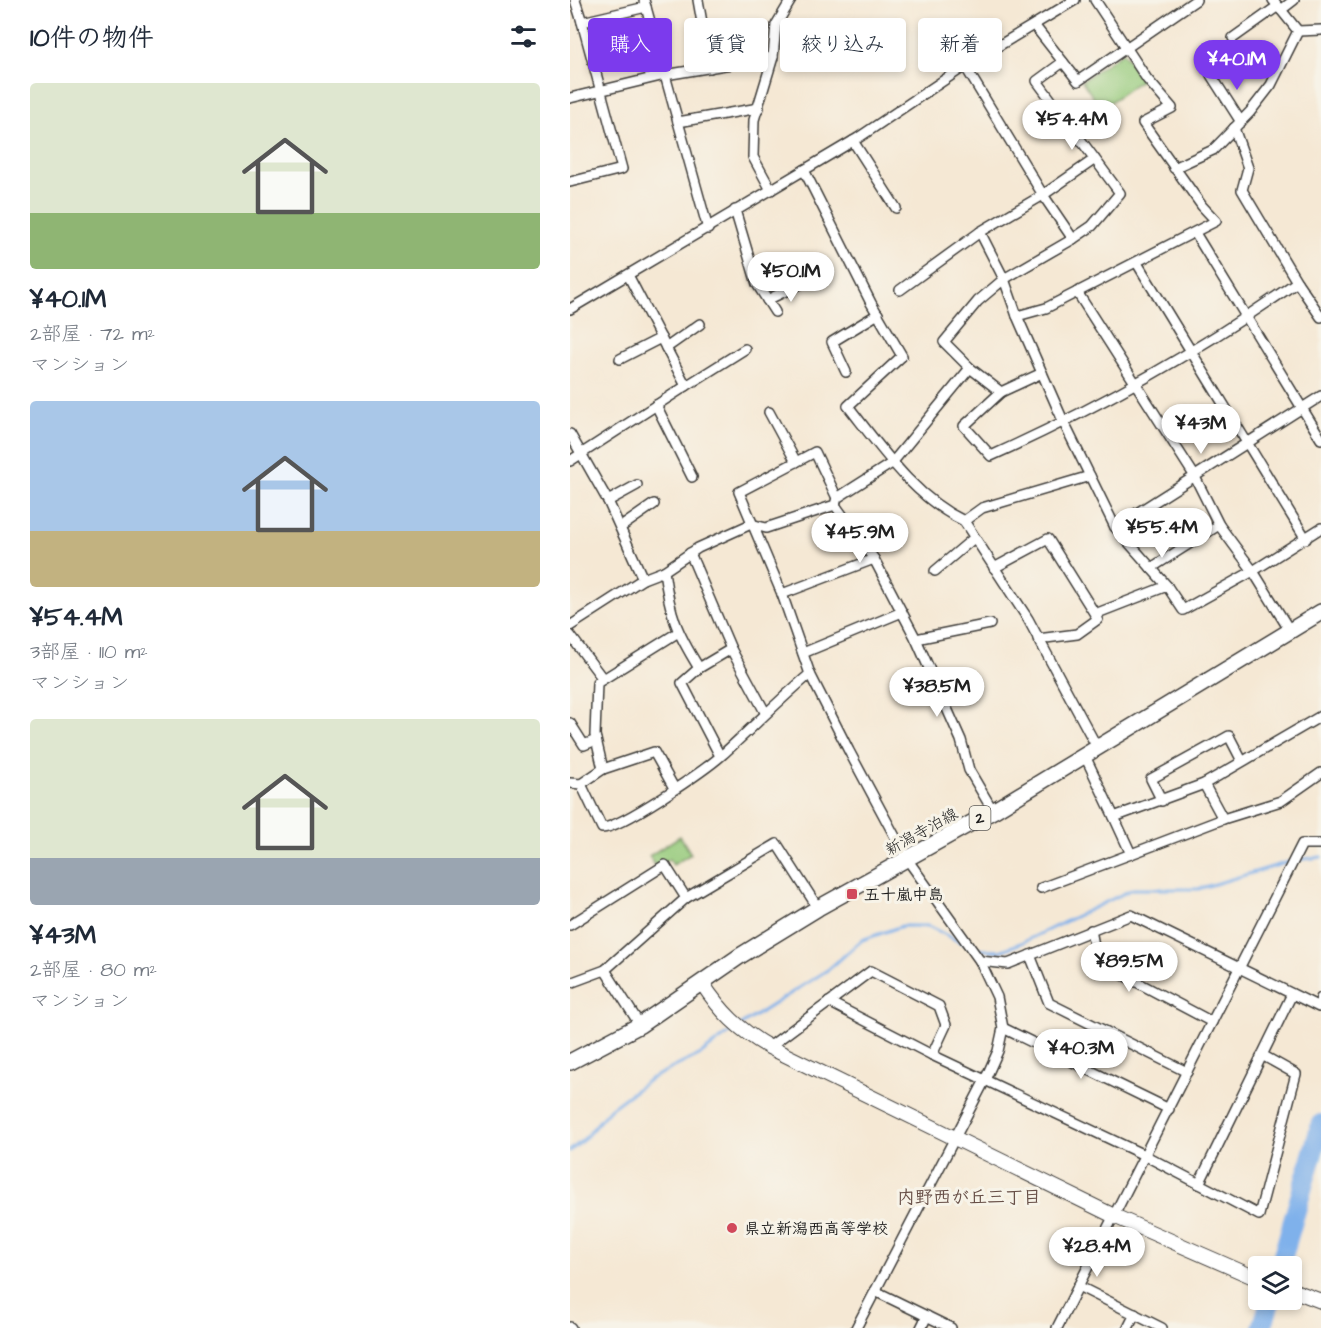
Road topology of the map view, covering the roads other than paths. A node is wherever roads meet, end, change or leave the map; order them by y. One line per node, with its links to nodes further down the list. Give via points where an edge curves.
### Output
1 (575, 0): 11 (street)
2 (698, 0): 10 (street)
3 (791, 0): 20 (street, via 776,25)
4 (1075, 0): 13 (street)
5 (1095, 0): 19 (street)
6 (1196, 0): 19 (street)
7 (1294, 0): 9 (street)
8 (645, 3): 11 (street); 26 (street)
9 (1278, 6): 15 (street); 17 (street)
10 (701, 18)
11 (582, 22): 28 (street)
12 (1321, 23): 16 (street)
13 (1034, 25): 18 (street); 22 (street)
14 (1321, 30): 16 (street)
15 (1298, 31): 16 (street); 32 (street, via 1271,85)
16 (1310, 31)
17 (1233, 38)
18 (1002, 44)
19 (1125, 48): 22 (street, via 1078,81); 35 (street, via 1172,108 1143,123)
20 (772, 57): 21 (street); 30 (street)
21 (768, 58)
22 (1063, 62): 34 (street, via 1037,81)
23 (684, 72): 26 (street)
24 (956, 72): 33 (street)
25 (969, 72): 39 (street)
26 (665, 75): 28 (street); 31 (street)
27 (1211, 75): 32 (street)
28 (601, 91): 29 (street); 37 (street, via 622,169)
29 (570, 98)
30 (759, 108): 31 (street); 38 (street, via 754,120 753,157)
31 (678, 122): 42 (street)
32 (1238, 125): 35 (street, via 1213,150); 49 (street, via 1248,168 1242,189)
33 (853, 141): 36 (street); 40 (street)
34 (1095, 159): 39 (street); 45 (street, via 1120,193 1092,226)
35 (1174, 168): 44 (street, via 1216,221)
36 (804, 170): 38 (street); 56 (street)
37 (570, 182)
38 (771, 190): 41 (street)
39 (1043, 195): 43 (street); 45 (street)
40 (896, 208)
41 (735, 210): 42 (street); 53 (street, via 757,284)
42 (708, 229): 47 (street)
43 (980, 232): 48 (street); 51 (street)
44 (1195, 233): 46 (street); 59 (street)
45 (1073, 239): 48 (street)
46 (1137, 263): 52 (street); 64 (street)
47 (628, 275): 54 (street); 61 (street)
48 (1004, 279): 57 (street); 66 (street, via 978,301 944,342)
49 (1297, 282): 58 (street); 59 (street)
50 (802, 283): 53 (street)
51 (900, 290)
52 (1077, 292): 57 (street, via 1046,308); 69 (street)
53 (767, 300): 55 (street)
54 (570, 309)
55 (775, 312)
56 (878, 314): 67 (street, via 832,342); 83 (street, via 902,356 848,406)
57 (1017, 316): 68 (street)
58 (1321, 317)
59 (1247, 318): 64 (street); 74 (street)
60 (700, 324): 62 (street)
61 (661, 338): 62 (street); 65 (street)
62 (666, 348): 70 (street)
63 (745, 349): 70 (street)
64 (1189, 352): 69 (street); 79 (street)
65 (620, 359)
66 (970, 368): 71 (street); 83 (street)
67 (846, 372)
68 (1042, 373): 71 (street); 76 (street)
69 (1135, 383): 76 (street); 85 (street)
70 (686, 386): 73 (street)
71 (1002, 392): 76 (street, via 964,426 991,456)
72 (1321, 396): 74 (street)
73 (656, 405): 80 (street); 86 (street)
74 (1302, 409): 78 (street); 79 (street)
75 (769, 412): 82 (street)
76 (1064, 423): 84 (street)
77 (570, 434): 80 (street)
78 (1321, 439)
79 (1247, 443): 85 (street); 98 (street)
80 (580, 454): 81 (street); 88 (street)
81 (570, 461)
82 (796, 462): 89 (street, via 815,452); 92 (street, via 739,492)
83 (892, 463): 89 (street); 91 (street, via 946,513)
84 (1090, 476): 91 (street, via 982,508); 95 (street)
85 (1194, 476): 93 (street); 95 (street)
86 (692, 477)
87 (637, 485): 88 (street)
88 (608, 501): 94 (street)
89 (836, 502): 92 (street, via 766,528); 100 (street)
90 (654, 504): 94 (street)
91 (963, 521): 97 (street)
92 (751, 524): 99 (street); 108 (street)
93 (1219, 525): 102 (street); 104 (street)
94 (621, 527): 106 (street)
95 (1115, 527): 102 (street)
96 (1321, 528): 98 (street)
97 (974, 538): 101 (street); 103 (street)
98 (1306, 539): 104 (street)
99 (690, 552): 105 (street); 119 (street)
100 (874, 559): 108 (street); 109 (street)
101 (994, 568): 111 (street, via 1048,539); 118 (street)
102 (1151, 568): 107 (street)
103 (935, 571)
104 (1253, 571): 107 (street, via 1183,610); 114 (street)
105 (664, 572): 106 (street); 115 (street, via 669,610)
106 (643, 579): 113 (street)
107 (1167, 586): 111 (street)
108 (782, 594): 120 (street)
109 (902, 612): 117 (street); 120 (street)
110 (1321, 612): 114 (main road, 新潟寺泊線 / 2)
111 (1095, 614): 118 (street, via 1098,619 1077,634)
112 (990, 624): 117 (street)
113 (570, 626)
114 (1290, 632): 128 (main road, 新潟寺泊線 / 2)
115 (677, 633): 121 (street); 123 (street)
116 (570, 635): 123 (street)
117 (916, 639): 138 (street, via 961,740 969,770)
118 (1038, 639): 128 (street)
119 (731, 649): 121 (street); 124 (street)
120 (803, 653): 122 (street)
121 (699, 668): 129 (street, via 682,683)
122 (810, 674): 124 (street); 143 (street)
123 (603, 679): 127 (street, via 597,683)
124 (765, 712): 129 (street)
125 (1321, 716): 130 (street)
126 (570, 723): 127 (street, via 584,745)
127 (596, 740): 131 (street)
128 (1092, 752): 138 (main road, 新潟寺泊線 / 2); 139 (street)
129 (720, 756): 136 (street)
130 (1242, 761): 135 (street); 137 (street, via 1229,736 1151,779)
131 (603, 769): 134 (street); 136 (street, via 654,752)
132 (1321, 773): 140 (street, via 1281,801)
133 (570, 783): 134 (street)
134 (581, 784): 136 (street, via 602,828 610,828)
135 (1204, 784): 137 (street); 140 (street)
136 (674, 788)
137 (1162, 801): 139 (street)
138 (993, 811): 143 (main road, 新潟寺泊線 / 2)
139 (1114, 817): 142 (street)
140 (1223, 819): 142 (street)
141 (1321, 844): 151 (street, via 1302,843)
142 (1131, 854): 144 (street)
143 (907, 860): 146 (main road, 新潟寺泊線 / 2); 150 (street)
144 (1041, 888)
145 (686, 898): 146 (street, via 777,844); 147 (street, via 665,865); 152 (street)
146 (818, 908): 154 (main road, 新潟寺泊線 / 2)
147 (570, 925)
148 (1091, 930): 149 (street); 151 (street, via 1131,915); 158 (street, via 1097,961)
149 (1030, 955): 150 (street, via 1008,964); 165 (street, via 1049,1003)
150 (980, 961): 160 (street, via 997,997)
151 (1238, 968): 155 (street); 158 (street)
152 (605, 970): 153 (street); 159 (street)
153 (570, 983)
154 (702, 983): 159 (main road, 新潟寺泊線 / 2); 161 (street, via 732,1023)
155 (1292, 994): 156 (street, via 1318,1007); 163 (street)
156 (1321, 998)
157 (829, 1002): 161 (street); 162 (street); 162 (street, via 871,971 939,1006 946,1025)
158 (1212, 1022): 165 (street)
159 (640, 1025): 164 (main road, 新潟寺泊線 / 2)
160 (1004, 1028): 166 (street); 167 (street)
161 (768, 1047): 168 (street)
162 (932, 1055): 166 (street)
163 (1262, 1055): 170 (street); 170 (street, via 1296,1074 1258,1215)
164 (570, 1062)
165 (1187, 1072): 167 (street)
166 (985, 1080): 168 (street); 169 (street)
167 (1170, 1109): 169 (street)
168 (955, 1137): 171 (street); 174 (street)
169 (1144, 1155): 170 (street); 171 (street)
170 (1199, 1184)
171 (1114, 1216): 172 (street); 173 (street)
172 (1248, 1275)
173 (1078, 1286): 177 (street); 182 (street)
174 (875, 1291): 178 (street); 179 (street)
175 (1302, 1293): 176 (street)
176 (1318, 1299)
177 (1135, 1314): 183 (street); 184 (street)
178 (927, 1316): 180 (street); 181 (street)
179 (856, 1328)
180 (921, 1328)
181 (951, 1328)
182 (1057, 1328)
183 (1128, 1328)
184 (1162, 1328)

